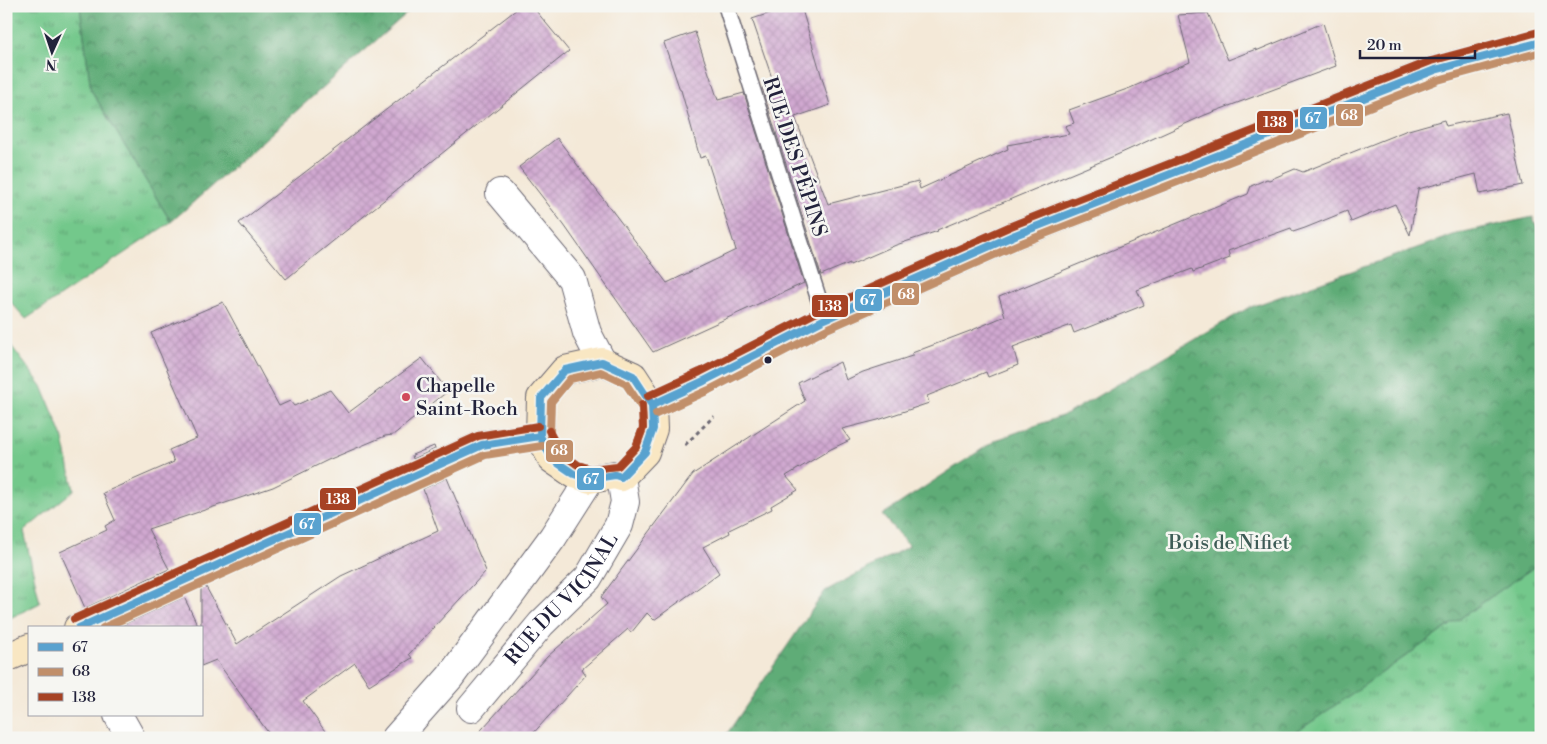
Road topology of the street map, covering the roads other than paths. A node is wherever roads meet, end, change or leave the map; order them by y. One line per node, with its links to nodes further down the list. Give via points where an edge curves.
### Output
1 (726, 6): 4 (lane, RUE DES PÉPINS)
2 (1541, 42): 4 (street, via 1426,73 1015,235)
3 (500, 193): 5 (street, via 572,279 587,333)
4 (824, 319): 6 (street)
5 (602, 362): 6 (street, via 633,376); 7 (street, via 565,370 559,377 542,398)
6 (652, 405): 8 (street, via 653,429 645,452)
7 (540, 436): 9 (street, via 552,459 574,474); 10 (street, via 482,446)
8 (622, 477): 9 (street); 13 (street, RUE DU VICINAL, via 625,502 618,524 588,578 541,624)
9 (590, 479): 16 (street, via 553,536 450,678)
10 (82, 626)
11 (28, 648): 12 (street)
12 (6, 658)
13 (471, 708)
14 (119, 716): 15 (street)
15 (131, 738)
16 (396, 738)

